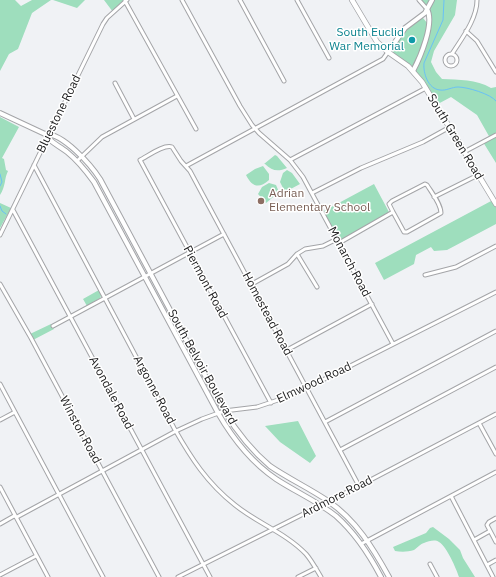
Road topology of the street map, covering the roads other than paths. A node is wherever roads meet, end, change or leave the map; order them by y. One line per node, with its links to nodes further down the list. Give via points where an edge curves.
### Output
1 (182, 0): 25 (street, Monarch Road)
2 (240, 0): 18 (street)
3 (297, 0): 15 (street)
4 (352, 0): 13 (main road, South Green Road, via 373,36)
5 (419, 0): 9 (street)
6 (432, 0): 9 (street)
7 (476, 0): 12 (street, via 476,10)
8 (126, 1): 21 (street); 27 (street, Bluestone Road, via 103,24)
9 (428, 9): 10 (street); 11 (street)
10 (418, 18): 11 (street, via 423,18); 13 (street, via 405,28)
11 (429, 26): 16 (street)
12 (466, 31): 14 (street); 17 (street, via 477,41)
13 (388, 52): 16 (main road, South Green Road); 25 (street, via 383,58)
14 (452, 54): 14 (street, via 445,59 450,66 458,61)
15 (329, 58)
16 (414, 71): 20 (main road, South Green Road)
17 (496, 72)
18 (284, 81)
19 (115, 83): 23 (street)
20 (426, 88): 24 (main road, South Green Road); 32 (street)
21 (177, 96): 23 (street); 26 (street)
22 (0, 112): 27 (street, South Belvoir Boulevard)
23 (134, 119): 31 (street, via 102,137)
24 (450, 127): 30 (main road, South Green Road); 37 (street)
25 (254, 128): 32 (street, Monarch Road); 35 (street)
26 (196, 129)
27 (47, 135): 31 (street, South Belvoir Boulevard, via 66,143); 33 (street, South Belvoir Boulevard); 34 (street, Bluestone Road)
28 (496, 135): 30 (street)
29 (170, 146): 35 (street, Homestead Road); 47 (street, Piermont Road, via 140,160)
30 (464, 152): 36 (main road, South Green Road)
31 (81, 156): 33 (street); 49 (street, South Belvoir Boulevard, via 100,179)
32 (290, 160): 37 (street, Monarch Road)
33 (77, 161): 51 (street, South Belvoir Boulevard, via 94,182)
34 (34, 165): 40 (street, Bluestone Road); 56 (street, Argonne Road)
35 (186, 166): 43 (street, Homestead Road)
36 (478, 174): 38 (street); 39 (main road, South Green Road)
37 (312, 193): 45 (street, Monarch Road)
38 (434, 197): 41 (street, via 427,185 422,185 390,202 389,206); 41 (street, via 441,213 407,232 403,231)
39 (496, 204)
40 (12, 210): 42 (street, Bluestone Road); 58 (street, Avondale Road)
41 (393, 212): 45 (street)
42 (1, 231): 44 (street, Bluestone Road)
43 (224, 234): 47 (street); 53 (street, Homestead Road)
44 (0, 236)
45 (338, 241): 48 (street); 57 (street, Monarch Road)
46 (496, 246): 50 (street, via 456,268)
47 (189, 252): 49 (street); 66 (street, Piermont Road)
48 (298, 254): 53 (street, via 285,267); 54 (street)
49 (151, 274): 51 (street); 67 (street, South Belvoir Boulevard)
50 (425, 276)
51 (144, 277): 56 (street); 69 (street, South Belvoir Boulevard)
52 (0, 284): 78 (street, Winston Road)
53 (252, 284): 62 (street, Homestead Road)
54 (317, 287)
55 (496, 292): 61 (street, Elmwood Road)
56 (105, 298): 58 (street); 74 (street, Argonne Road)
57 (372, 304): 61 (street, Monarch Road); 62 (street)
58 (70, 317): 59 (street); 75 (street, Avondale Road)
59 (53, 326)
60 (496, 331): 72 (street)
61 (393, 344): 65 (street, Elmwood Road)
62 (287, 350): 65 (street, Homestead Road)
63 (496, 367): 76 (street)
64 (0, 384): 68 (street)
65 (307, 387): 66 (street, Elmwood Road); 72 (street, Homestead Road)
66 (271, 403): 67 (street, Elmwood Road)
67 (224, 411): 69 (street, Elmwood Road); 84 (street, South Belvoir Boulevard, via 239,434 266,463)
68 (15, 412): 71 (street); 82 (street)
69 (218, 413): 74 (street, Elmwood Road); 85 (street, South Belvoir Boulevard, via 232,436 254,461 277,479)
70 (496, 414): 73 (street, Ardmore Road)
71 (0, 420)
72 (325, 422): 76 (street, Homestead Road)
73 (479, 423): 77 (street); 80 (street, Ardmore Road)
74 (176, 431): 75 (street, Elmwood Road); 89 (street, Argonne Road, via 209,482 236,506)
75 (142, 450): 78 (street, Elmwood Road); 97 (street, Avondale Road)
76 (340, 450): 80 (street, Homestead Road)
77 (496, 454)
78 (102, 471): 82 (street, Elmwood Road); 104 (street, Winston Road)
79 (496, 472): 83 (street)
80 (359, 486): 84 (street, Ardmore Road)
81 (0, 487): 86 (street)
82 (59, 495): 86 (street, Elmwood Road); 103 (street)
83 (451, 496): 91 (street); 92 (street)
84 (329, 501): 85 (street, Ardmore Road); 91 (street, South Belvoir Boulevard)
85 (321, 505): 89 (street, Ardmore Road); 94 (street, South Belvoir Boulevard, via 337,517)
86 (16, 517): 88 (street, Elmwood Road); 95 (street)
87 (496, 518): 90 (street, via 488,523)
88 (0, 524)
89 (272, 529): 97 (street, Ardmore Road); 100 (street, Argonne Road, via 298,547)
90 (490, 531): 92 (street); 93 (street)
91 (367, 540): 94 (street); 110 (street, South Belvoir Boulevard)
92 (474, 540): 99 (street)
93 (496, 542)
94 (361, 544): 109 (street, South Belvoir Boulevard)
95 (36, 556): 101 (street); 102 (street)
96 (496, 560): 99 (street)
97 (203, 564): 105 (street, Ardmore Road); 106 (street, Avondale Road)
98 (430, 564): 111 (street)
99 (487, 565): 112 (street)
100 (316, 568): 107 (street); 108 (street, Argonne Road)
101 (0, 575)
102 (48, 577)
103 (104, 577)
104 (159, 577)
105 (178, 577)
106 (210, 577)
107 (298, 577)
108 (321, 577)
109 (381, 577)
110 (389, 577)
111 (437, 577)
112 (493, 577)

